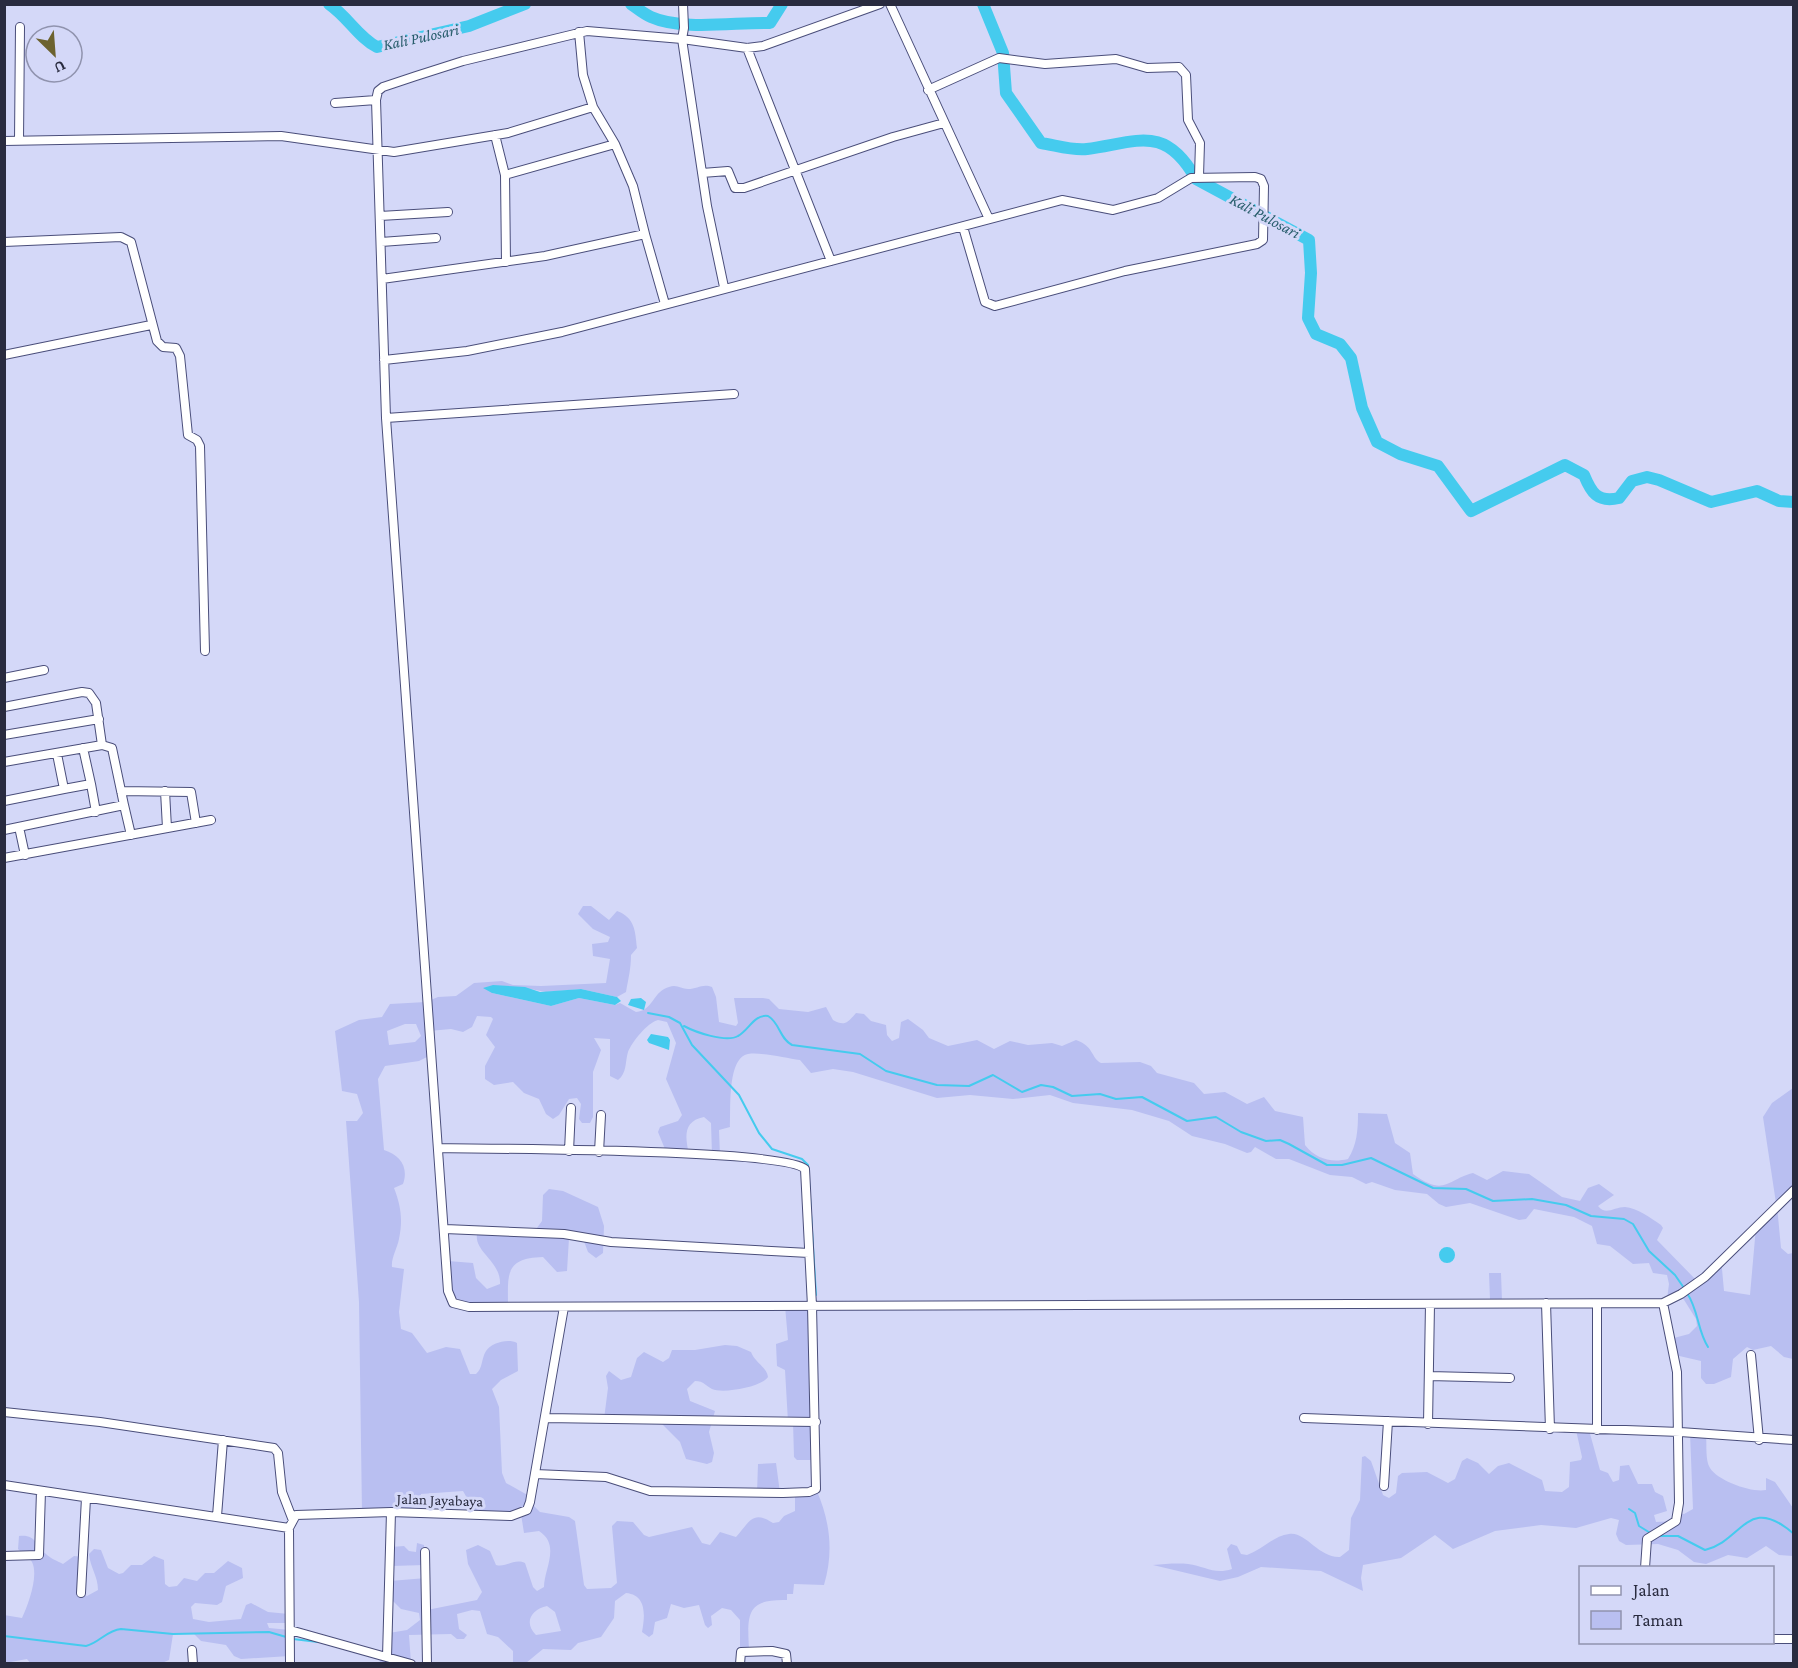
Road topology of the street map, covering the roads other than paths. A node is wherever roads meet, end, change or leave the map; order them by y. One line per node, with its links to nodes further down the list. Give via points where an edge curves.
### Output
1 (683, 4): 6 (street)
2 (880, 4): 7 (street, via 764,46)
3 (890, 4): 8 (street)
4 (20, 27): 14 (street)
5 (579, 32): 6 (street); 9 (street, via 400,81 383,87); 11 (street, via 583,75)
6 (682, 39): 7 (street); 19 (street)
7 (747, 48): 18 (street)
8 (928, 90): 12 (street); 21 (street, via 1003,58 1045,64 1116,59 1147,68 1179,67 1186,75 1188,120 1200,143)
9 (376, 100): 10 (street); 17 (street)
10 (335, 103)
11 (593, 107): 13 (street); 16 (street)
12 (944, 123): 18 (street); 24 (street)
13 (495, 135): 17 (street); 20 (street)
14 (19, 140): 15 (street); 17 (street, via 291,137)
15 (4, 141)
16 (615, 144): 20 (street); 26 (street, via 633,186)
17 (378, 152): 23 (street)
18 (794, 171): 19 (street, via 739,189 728,171); 30 (street)
19 (702, 173): 33 (street)
20 (505, 175): 31 (street)
21 (1196, 177): 24 (street, via 1158,198 1113,210 1062,200); 25 (street, via 1261,179 1263,240 994,306 985,302)
22 (448, 212): 23 (street)
23 (380, 216): 29 (street)
24 (989, 219): 25 (street)
25 (963, 227): 30 (street)
26 (645, 234): 31 (street); 34 (street)
27 (436, 238): 29 (street)
28 (4, 242): 35 (street, via 128,237)
29 (381, 242): 32 (street)
30 (831, 261): 33 (street)
31 (506, 262): 32 (street)
32 (382, 279): 37 (street)
33 (724, 287): 34 (street)
34 (665, 304): 37 (street, via 562,332 467,351)
35 (151, 325): 36 (street); 40 (street, via 160,345 178,350 188,435 200,446)
36 (4, 355)
37 (384, 360): 39 (street)
38 (734, 394): 39 (street)
39 (386, 418): 67 (street)
40 (205, 651)
41 (45, 670): 42 (street)
42 (4, 678)
43 (4, 707): 44 (street, via 81,692 93,696)
44 (99, 719): 45 (street); 46 (street)
45 (4, 735)
46 (102, 745): 47 (street); 52 (street, via 112,748)
47 (84, 748): 48 (street); 50 (street)
48 (57, 754): 49 (street); 51 (street)
49 (4, 762)
50 (91, 784): 51 (street); 56 (street)
51 (64, 789): 54 (street)
52 (121, 791): 53 (street); 55 (street)
53 (165, 791): 58 (street, via 192,794); 60 (street)
54 (4, 801)
55 (124, 805): 56 (street); 62 (street)
56 (96, 812): 59 (street)
57 (211, 820): 58 (street)
58 (196, 823): 60 (street)
59 (19, 827): 61 (street); 63 (street)
60 (167, 828): 62 (street)
61 (4, 830)
62 (131, 834): 63 (street)
63 (25, 855): 64 (street)
64 (4, 858)
65 (571, 1108): 68 (street)
66 (602, 1115): 69 (street)
67 (439, 1148): 68 (street); 71 (street)
68 (569, 1150): 69 (street)
69 (599, 1152): 72 (street, via 733,1156 800,1165 807,1179)
70 (1794, 1190): 74 (street, via 1705,1277)
71 (445, 1229): 72 (street); 77 (street, via 448,1291 453,1303 469,1307)
72 (809, 1253): 78 (street)
73 (1546, 1303): 75 (street); 76 (street); 88 (street)
74 (1663, 1303): 76 (street); 90 (street, via 1675,1355)
75 (1430, 1304): 78 (street); 80 (street)
76 (1597, 1304): 89 (street)
77 (564, 1306): 78 (street); 83 (street, Jalan Jayabaya)
78 (812, 1306): 86 (street)
79 (1751, 1355): 92 (street)
80 (1429, 1376): 81 (street); 87 (street)
81 (1510, 1377)
82 (4, 1412): 91 (street)
83 (545, 1418): 86 (street); 94 (street, Jalan Jayabaya)
84 (1304, 1418): 85 (street)
85 (1388, 1421): 87 (street); 96 (street)
86 (816, 1422): 94 (street, via 817,1487 809,1492 650,1491 606,1476)
87 (1428, 1424): 88 (street)
88 (1550, 1429): 89 (street)
89 (1597, 1430): 90 (street)
90 (1680, 1432): 92 (street); 105 (street, via 1677,1517 1646,1543)
91 (223, 1440): 100 (street); 101 (street, via 276,1449 282,1492)
92 (1759, 1440): 93 (street)
93 (1794, 1440)
94 (535, 1474): 99 (street, Jalan Jayabaya, via 530,1502 521,1513 511,1516)
95 (4, 1485): 97 (street)
96 (1384, 1486)
97 (42, 1491): 98 (street); 104 (street, via 39,1555)
98 (86, 1498): 100 (street); 106 (street)
99 (391, 1512): 101 (street, Jalan Jayabaya, via 302,1514); 111 (street)
100 (217, 1516): 102 (street)
101 (292, 1518): 102 (street)
102 (289, 1527): 107 (street)
103 (425, 1552): 115 (street)
104 (4, 1556)
105 (1645, 1566)
106 (81, 1593)
107 (290, 1636): 111 (street); 113 (street)
108 (1774, 1639): 109 (street)
109 (1794, 1639)
110 (192, 1650): 112 (street)
111 (387, 1657): 114 (street)
112 (193, 1664)
113 (290, 1664)
114 (411, 1664)
115 (427, 1664)
116 (740, 1664): 117 (street, via 741,1652 772,1651 786,1654)
117 (787, 1664)

